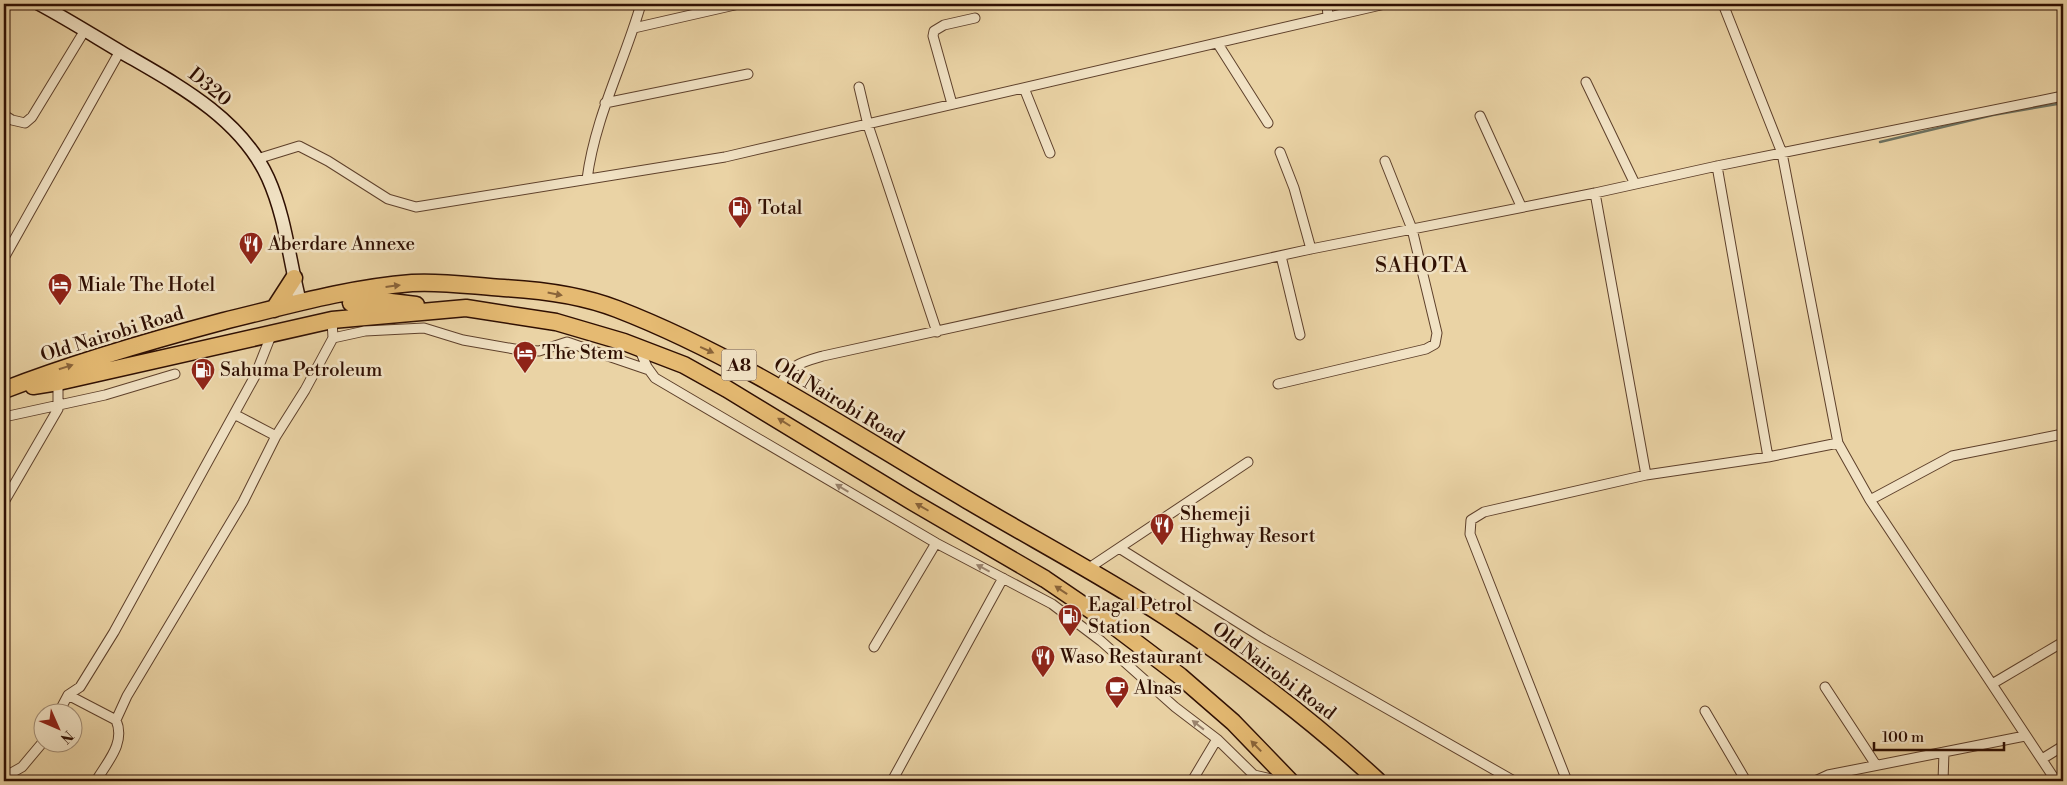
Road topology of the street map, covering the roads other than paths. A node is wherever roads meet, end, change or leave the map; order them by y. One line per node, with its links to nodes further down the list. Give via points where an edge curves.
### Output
1 (39, 4): 10 (street, D320 / D320)
2 (641, 4): 9 (street)
3 (739, 4): 9 (street)
4 (1327, 4): 7 (street)
5 (1385, 4): 7 (street)
6 (1723, 4): 26 (street)
7 (1328, 16): 11 (street)
8 (975, 18): 19 (street, via 944,25 934,31)
9 (634, 28): 18 (street)
10 (85, 30): 12 (street, D320 / D320); 20 (street, via 32,117 25,123)
11 (1218, 44): 16 (street); 22 (street)
12 (120, 51): 27 (street, D320 / D320, via 194,96); 38 (street)
13 (748, 74): 18 (street)
14 (1586, 82): 31 (street)
15 (860, 87): 23 (street)
16 (1024, 88): 19 (street); 25 (street)
17 (2063, 96): 26 (street)
18 (605, 103): 30 (street, via 591,149)
19 (952, 104): 23 (street)
20 (4, 115)
21 (1480, 116): 33 (street)
22 (1268, 123)
23 (868, 125): 30 (street, via 725,157); 46 (street)
24 (1280, 152): 35 (street)
25 (1050, 153)
26 (1782, 153): 29 (street); 63 (street)
27 (258, 159): 30 (street, via 299,146 328,160 388,199 416,207); 37 (street, D320 / D320, via 278,203)
28 (1386, 161): 34 (street)
29 (1717, 166): 31 (street); 64 (street)
30 (587, 179)
31 (1635, 184): 32 (street)
32 (1595, 193): 33 (street); 66 (street)
33 (1521, 206): 34 (street)
34 (1412, 229): 35 (street); 55 (street, via 1437,333 1435,344 1426,349)
35 (1311, 249): 36 (street)
36 (1281, 256): 46 (street); 48 (street)
37 (292, 257): 39 (street, D320); 41 (street, D320, via 301,275)
38 (4, 258)
39 (294, 278): 41 (street, D320); 43 (highway)
40 (472, 286): 41 (highway, Old Nairobi Road / A8, one-way to 40, via 413,283); 42 (highway, via 464,288 460,296); 56 (highway, Old Nairobi Road / A8, one-way to 56, via 536,290 616,309 737,363)
41 (305, 303): 43 (highway, Old Nairobi Road / A8); 44 (highway, via 374,300); 51 (highway, via 293,314)
42 (466, 308): 44 (highway, Old Nairobi Road / A8); 50 (highway, Old Nairobi Road / A8, via 556,322)
43 (274, 309): 57 (highway, Old Nairobi Road / A8, one-way to 43, via 141,343)
44 (438, 310): 45 (highway, Old Nairobi Road / A8)
45 (332, 320): 47 (highway, Old Nairobi Road / A8); 49 (street)
46 (937, 332): 56 (street, via 798,363 782,379)
47 (272, 333): 51 (highway, Old Nairobi Road / A8); 59 (street, via 255,376)
48 (1300, 335)
49 (333, 338): 52 (street, via 365,331 424,328 463,340 520,350 539,351 567,342); 62 (street)
50 (638, 347): 52 (street); 94 (highway, Old Nairobi Road / A8, one-way to 50, via 1233,722 1180,676 1045,579 727,389 684,365)
51 (143, 362): 54 (highway, Old Nairobi Road / A8)
52 (649, 370): 69 (street, one-way to 52, via 655,378)
53 (175, 374): 58 (street)
54 (58, 382): 57 (highway, Old Nairobi Road / A8); 58 (street)
55 (1278, 384)
56 (780, 389): 71 (highway, Old Nairobi Road / A8)
57 (4, 390)
58 (58, 406): 60 (street); 68 (street)
59 (234, 414): 62 (street); 77 (street, via 114,632 80,687)
60 (4, 417)
61 (2063, 434): 67 (street, via 1952,456)
62 (276, 436): 80 (street, via 243,502 127,696)
63 (1838, 443): 64 (street); 67 (street)
64 (1768, 457): 66 (street)
65 (1248, 462): 70 (street)
66 (1646, 475): 97 (street, via 1484,512 1471,520 1470,534)
67 (1870, 500): 75 (street)
68 (4, 502)
69 (936, 543): 72 (street, one-way to 69); 74 (street)
70 (1119, 548): 71 (street); 96 (street, via 1263,638)
71 (1086, 570): 95 (highway, Old Nairobi Road / A8, via 1165,616 1262,684 1312,722)
72 (1003, 578): 82 (street, one-way to 72, via 1175,707 1089,631 1052,604); 91 (street)
73 (2063, 642): 75 (street)
74 (874, 648)
75 (1992, 684): 81 (street)
76 (1825, 687): 87 (street)
77 (68, 695): 78 (street); 80 (street)
78 (64, 702)
79 (1705, 711): 98 (street)
80 (116, 720): 90 (street, via 120,741)
81 (2025, 736): 85 (street); 86 (street)
82 (1217, 739): 88 (street); 92 (street)
83 (2063, 746): 86 (street)
84 (35, 752): 89 (street, via 22,767 6,776)
85 (1944, 752): 87 (street); 100 (street)
86 (2042, 759): 101 (street)
87 (1876, 766): 99 (street, via 1828,775)
88 (1257, 778): 93 (street)
89 (7, 781)
90 (96, 781)
91 (892, 781)
92 (1192, 781)
93 (1280, 781)
94 (1290, 781)
95 (1378, 781)
96 (1514, 781)
97 (1568, 781)
98 (1746, 781)
99 (1815, 781)
100 (1943, 781)
101 (2056, 781)

